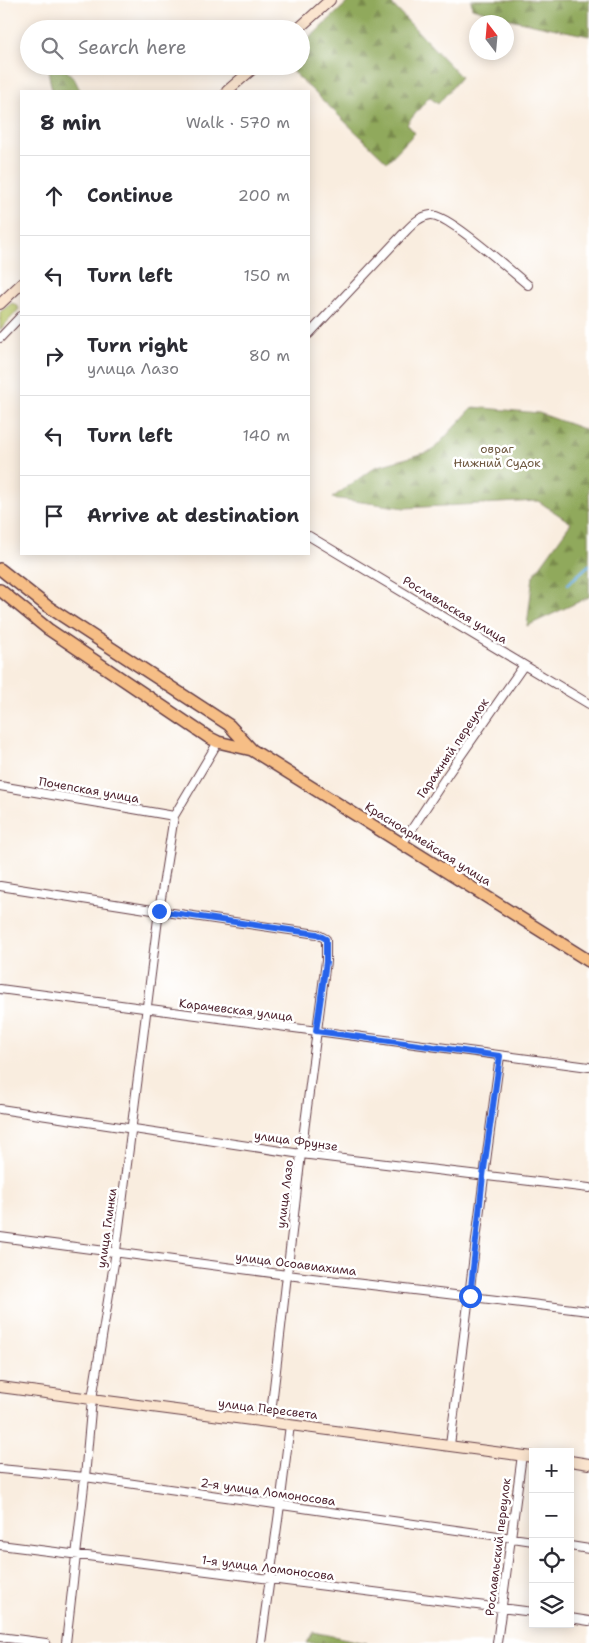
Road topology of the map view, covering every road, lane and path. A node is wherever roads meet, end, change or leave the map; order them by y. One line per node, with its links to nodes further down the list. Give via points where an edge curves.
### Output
1 (330, 0): 2 (main road)
2 (308, 20)
3 (246, 75): 4 (main road)
4 (229, 90)
5 (20, 285): 7 (main road)
6 (528, 285): 9 (street, via 455,226 439,216 428,216 418,220 403,234)
7 (0, 304)
8 (20, 317): 10 (street)
9 (310, 333)
10 (0, 338)
11 (310, 537): 14 (street, Рославльская улица)
12 (0, 569): 17 (main road, via 47,606 229,725)
13 (0, 590): 16 (main road, via 48,630)
14 (524, 665): 15 (street, Рославльская улица); 20 (street, Гаражный переулок)
15 (589, 704)
16 (218, 742): 17 (main road); 19 (street)
17 (252, 750): 20 (main road, Красноармейская улица)
18 (0, 786): 19 (street, Почепская улица)
19 (174, 816): 22 (street, улица Глинки)
20 (402, 844): 23 (main road, Красноармейская улица)
21 (0, 886): 22 (street)
22 (159, 911): 25 (street, улица Глинки); 26 (street, улица Лазо, via 317,934 326,939)
23 (589, 961)
24 (0, 989): 25 (street, Карачевская улица)
25 (146, 1009): 26 (street, Карачевская улица); 30 (street, улица Глинки)
26 (316, 1031): 27 (street, Карачевская улица); 31 (street, улица Лазо)
27 (500, 1056): 28 (street, Карачевская улица); 32 (street)
28 (589, 1067)
29 (0, 1109): 30 (street, улица Фрунзе)
30 (131, 1128): 31 (street, улица Фрунзе); 35 (street, улица Глинки)
31 (301, 1154): 32 (street, улица Фрунзе); 36 (street, улица Лазо)
32 (483, 1176): 33 (street, улица Фрунзе); 37 (street)
33 (589, 1188)
34 (0, 1237): 35 (street, улица Осоавиахима)
35 (116, 1251): 36 (street, улица Осоавиахима); 40 (street, улица Глинки)
36 (287, 1275): 37 (street, улица Осоавиахима); 41 (street, улица Лазо)
37 (470, 1296): 38 (street, улица Осоавиахима); 43 (street)
38 (589, 1311)
39 (0, 1387): 40 (main road, улица Пересвета)
40 (92, 1399): 41 (main road, улица Пересвета); 49 (street, улица Глинки)
41 (270, 1422): 42 (main road, улица Пересвета)
42 (290, 1425): 43 (main road, улица Пересвета); 50 (street)
43 (450, 1446): 44 (main road, улица Пересвета)
44 (522, 1455): 45 (main road, улица Пересвета); 51 (street, Рославльский переулок)
45 (529, 1456)
46 (574, 1462): 47 (main road)
47 (589, 1464)
48 (0, 1469): 49 (street, 2-я улица Ломоносова)
49 (85, 1478): 50 (street, 2-я улица Ломоносова); 56 (street, улица Глинки)
50 (280, 1505): 51 (street, 2-я улица Ломоносова); 57 (street)
51 (510, 1538): 52 (street, 2-я улица Ломоносова); 58 (street, Рославльский переулок)
52 (529, 1540)
53 (0, 1545): 56 (street, 1-я улица Ломоносова)
54 (574, 1547): 55 (street)
55 (589, 1549)
56 (76, 1555): 57 (street, 1-я улица Ломоносова); 64 (street, улица Глинки)
57 (270, 1580): 58 (street, 1-я улица Ломоносова); 65 (street)
58 (501, 1608): 59 (street, 1-я улица Ломоносова); 66 (street, Рославльский переулок)
59 (529, 1612)
60 (574, 1619): 61 (street)
61 (589, 1621)
62 (0, 1637): 63 (street)
63 (46, 1643)
64 (66, 1643)
65 (261, 1643)
66 (497, 1643)

